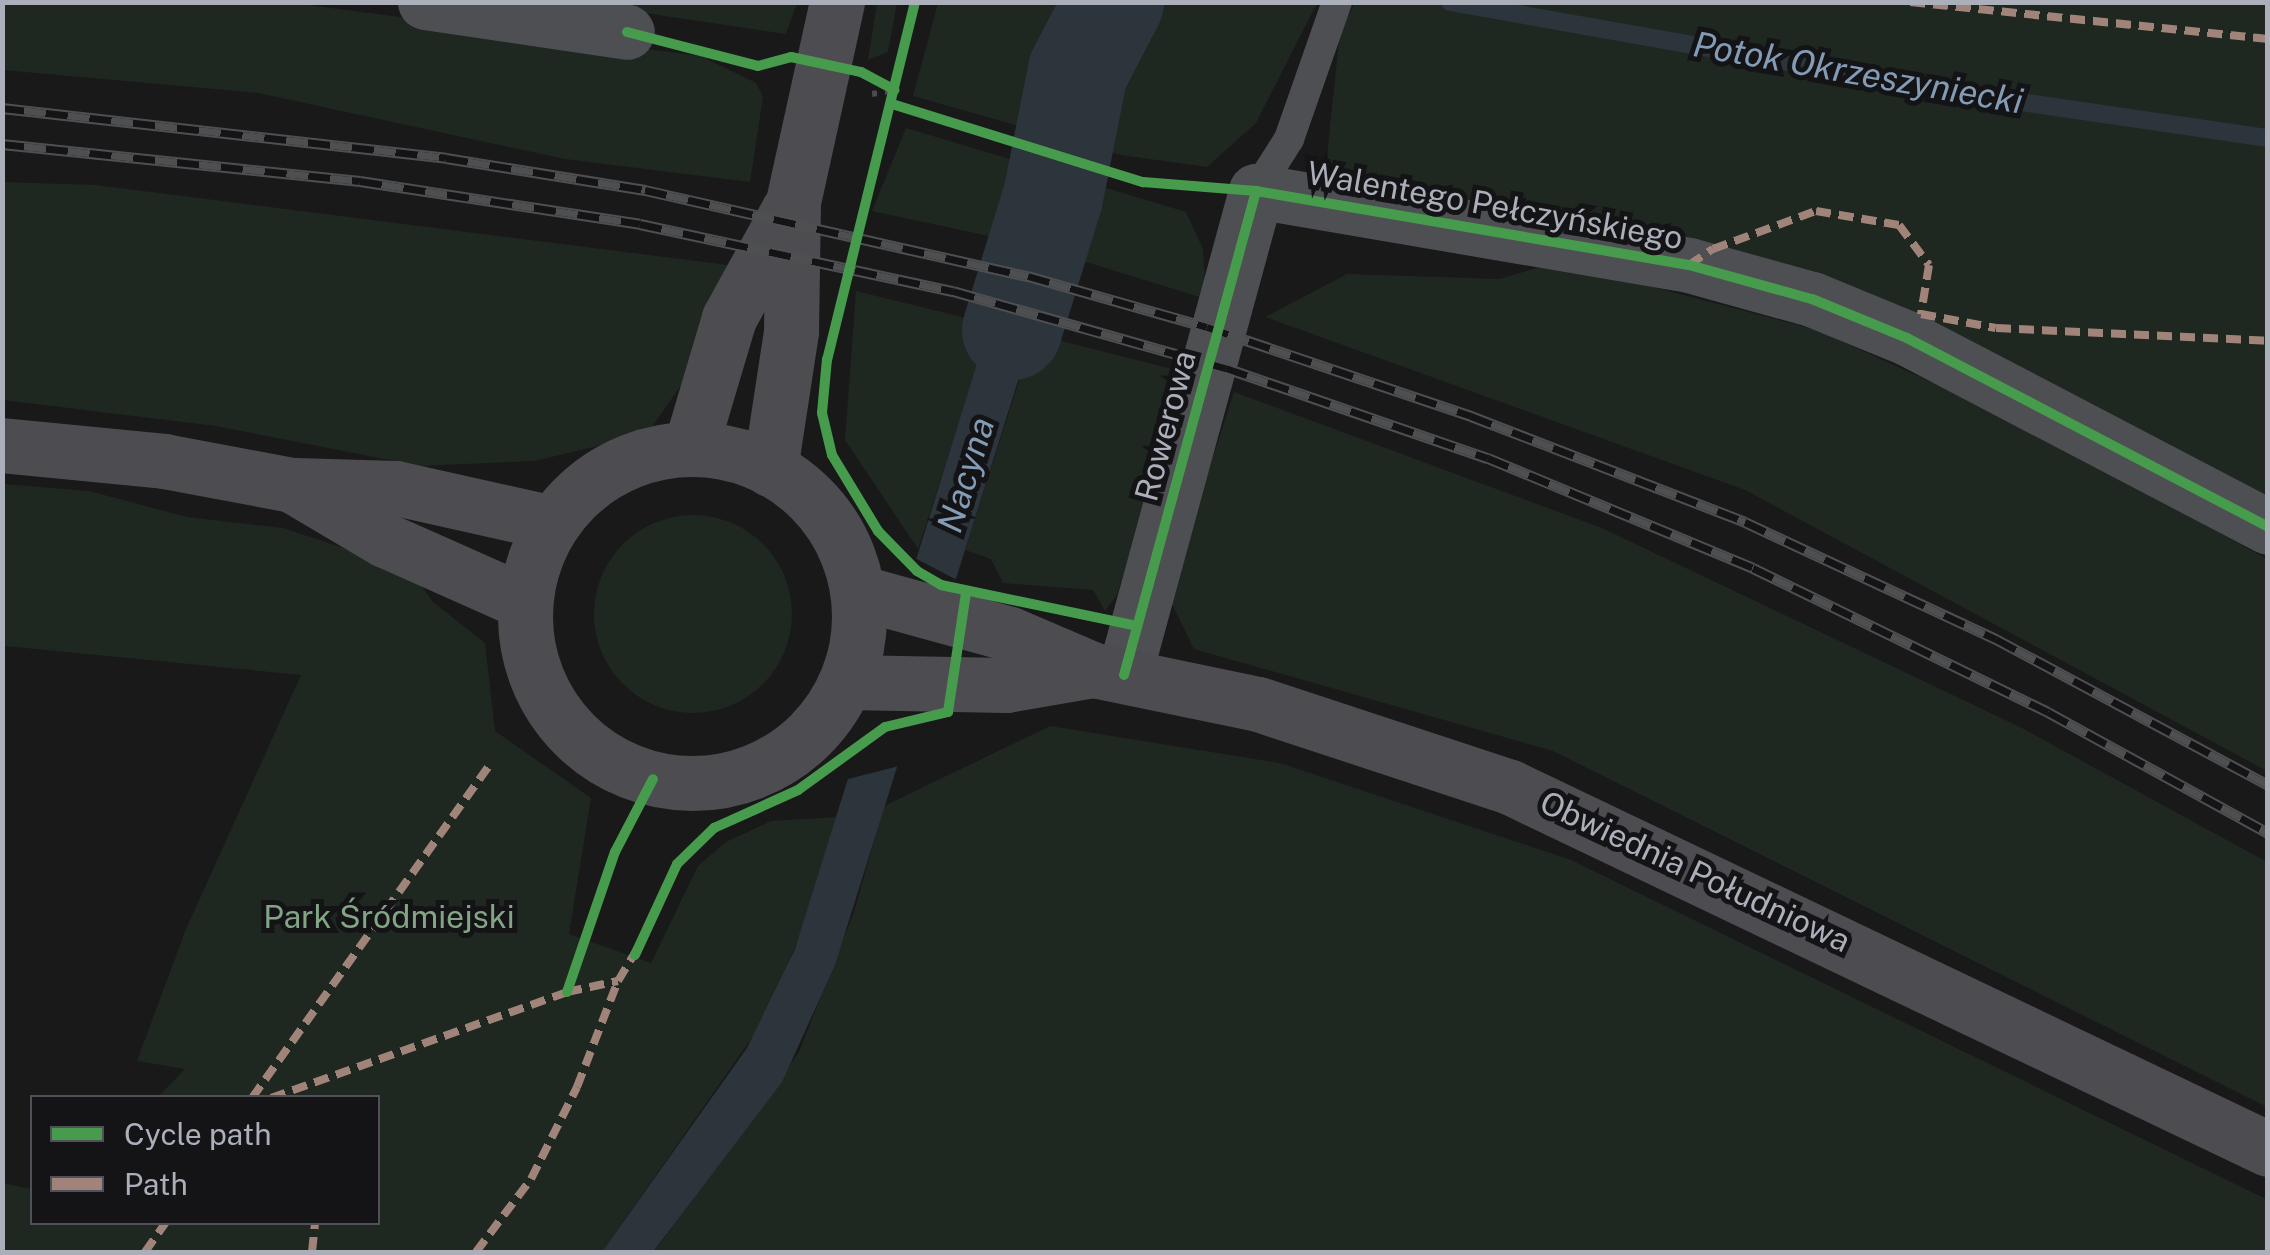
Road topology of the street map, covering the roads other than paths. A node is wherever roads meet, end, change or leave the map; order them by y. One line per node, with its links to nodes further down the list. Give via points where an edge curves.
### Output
1 (425, 2): 4 (street)
2 (837, 2): 6 (main road)
3 (1336, 5): 5 (lane, Rowerowa, via 1289,138)
4 (627, 32)
5 (1256, 191): 12 (street, Walentego Pełczyńskiego, via 1689,264 1812,299 1907,338); 16 (street, Rowerowa)
6 (793, 202): 8 (main road, via 729,318); 9 (main road, via 791,331)
7 (2, 445): 10 (main road, via 164,460)
8 (690, 449): 9 (main road, via 732,453); 11 (main road, via 612,469)
9 (770, 469): 13 (main road, via 797,486 838,532)
10 (292, 484): 11 (main road, via 396,488); 14 (main road, via 385,540)
11 (553, 523): 14 (main road, via 534,560)
12 (2268, 526)
13 (858, 592): 15 (main road, Obwiednia Południowa); 17 (main road, via 858,638)
14 (524, 602): 17 (main road, via 533,670 567,728 621,769 653,779 712,783 768,766 814,732)
15 (1008, 659): 16 (main road, Obwiednia Południowa); 17 (main road, Obwiednia Południowa)
16 (1109, 673): 18 (main road, Obwiednia Południowa, via 1258,704 1510,786)
17 (846, 682)
18 (2268, 1148)

